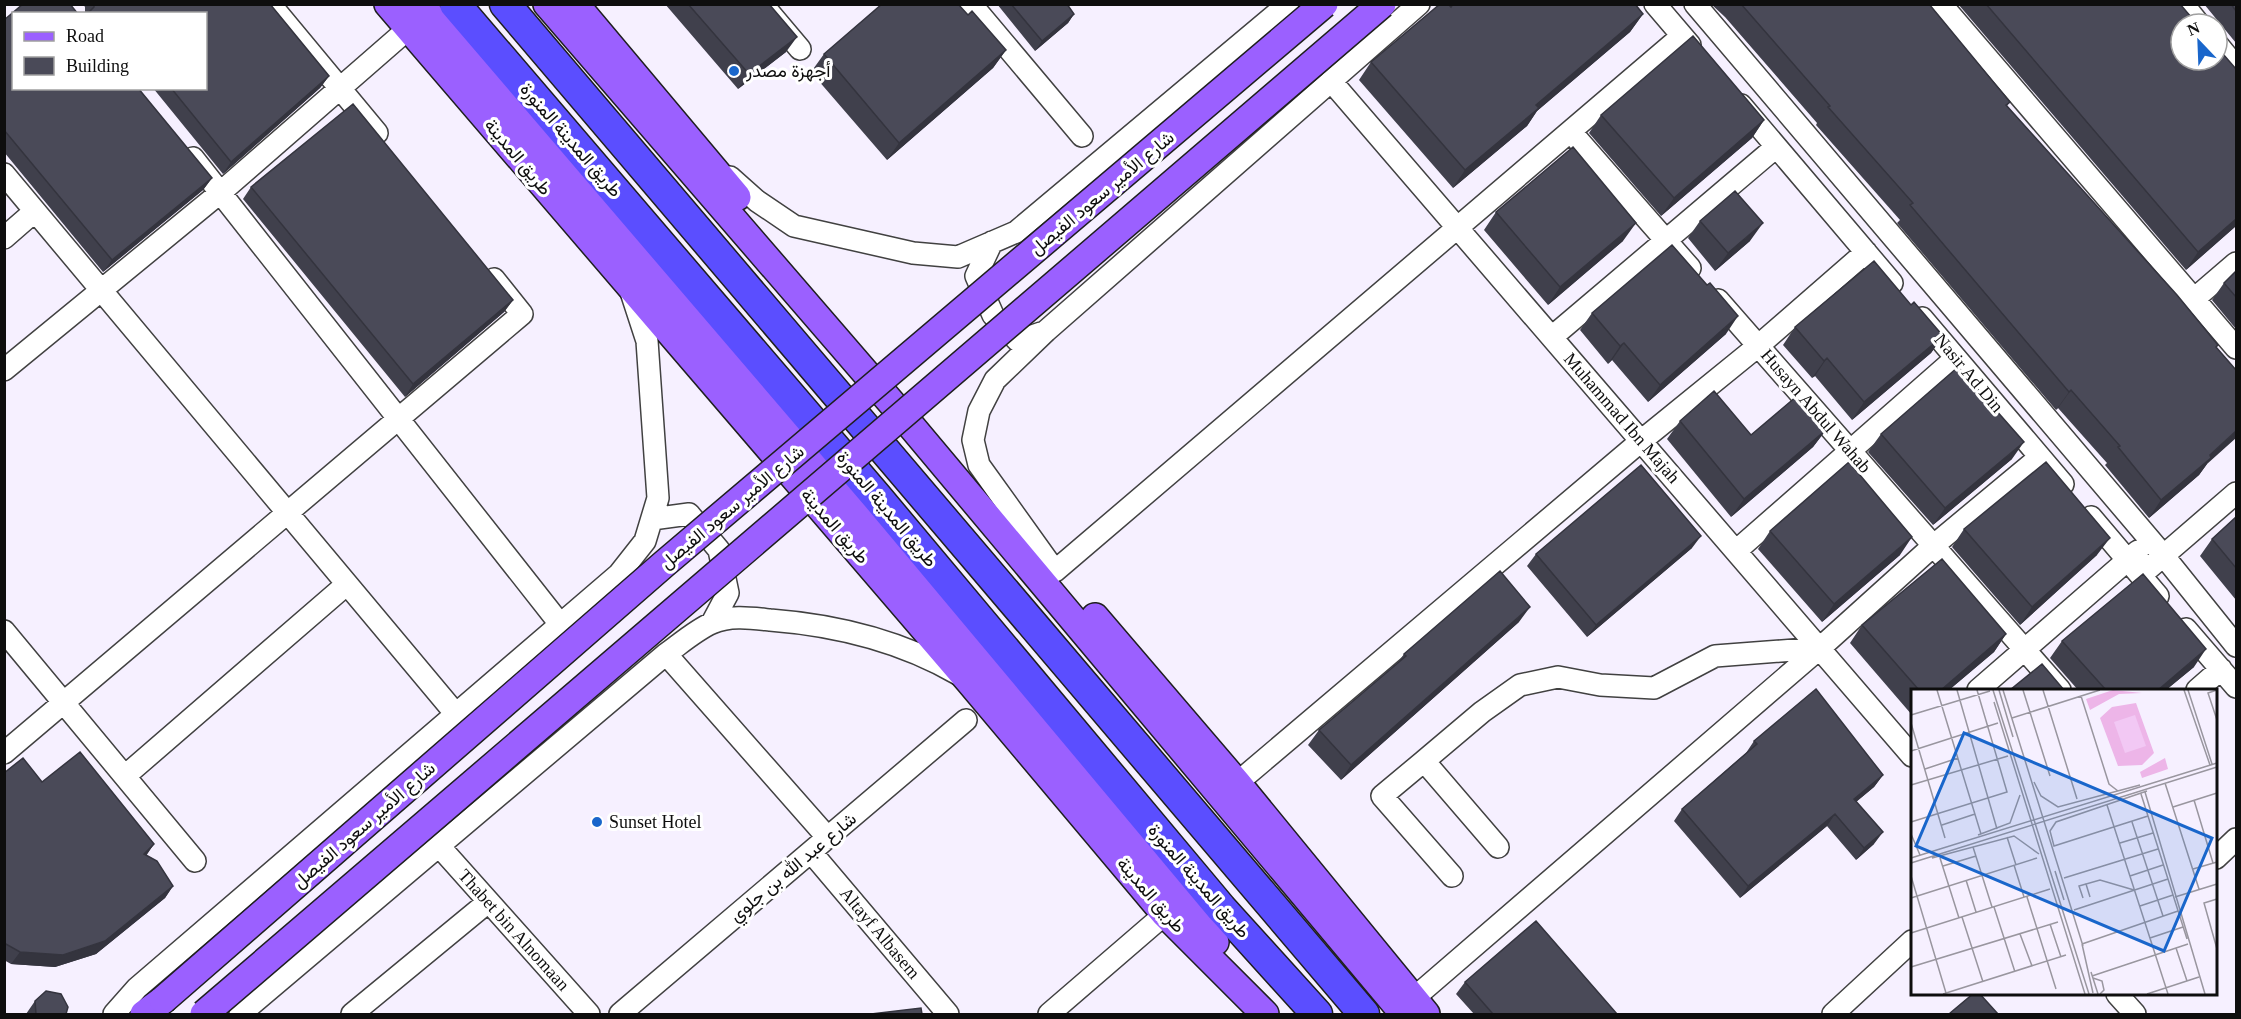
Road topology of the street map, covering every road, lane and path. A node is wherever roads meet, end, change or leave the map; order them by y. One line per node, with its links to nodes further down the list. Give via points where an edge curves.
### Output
1 (270, 4): 22 (street)
2 (388, 4): 17 (main road, طريق المدينة)
3 (420, 4): 53 (main road, طريق المدينة)
4 (455, 4): 111 (highway, طريق المدينة المنورة, via 885,506 1221,908)
5 (505, 4): 112 (highway, طريق المدينة المنورة)
6 (547, 4): 49 (main road)
7 (575, 4): 27 (main road)
8 (762, 4): 19 (street)
9 (971, 4): 25 (street)
10 (1288, 4): 36 (street, via 1016,232)
11 (1324, 4): 49 (main road, شارع الأمير سعود الفيصل, bridge)
12 (1382, 4): 50 (main road, bridge)
13 (1419, 4): 21 (street)
14 (1655, 4): 18 (street)
15 (1695, 4): 61 (street, Nasir Ad Din)
16 (1941, 4): 42 (street)
17 (408, 28): 22 (street); 40 (main road, طريق المدينة)
18 (1682, 36): 20 (street); 24 (street)
19 (800, 49)
20 (1704, 62)
21 (1331, 81): 33 (street, Muhammad Ibn Majah); 43 (street)
22 (339, 87): 29 (street); 31 (street)
23 (1726, 87): 28 (street, Nasir Ad Din)
24 (1571, 132): 33 (street); 35 (street, Husayn Abdul Wahab)
25 (1082, 136)
26 (178, 140): 31 (street)
27 (693, 144): 36 (street, via 757,201 794,226 913,253 958,257); 64 (main road)
28 (1776, 147): 35 (street); 37 (street, Nasir Ad Din)
29 (390, 151)
30 (4, 174): 32 (street)
31 (221, 192): 41 (street); 51 (street)
32 (35, 211): 34 (street); 41 (street)
33 (1457, 227): 44 (street, Muhammad Ibn Majah); 64 (street)
34 (4, 238)
35 (1666, 241): 44 (street); 45 (street, Husayn Abdul Wahab)
36 (992, 242): 43 (street, via 976,276 993,315 1018,341)
37 (1866, 252): 45 (street); 47 (street, Nasir Ad Din)
38 (478, 259): 51 (street, via 522,314)
39 (2236, 262): 42 (street)
40 (630, 289): 59 (street, via 647,341 658,498); 74 (main road, طريق المدينة)
41 (101, 290): 48 (street); 58 (street)
42 (2194, 298): 46 (street)
43 (1046, 331): 64 (street, via 995,380 979,411 973,440 979,465)
44 (1552, 338): 52 (street, Muhammad Ibn Majah)
45 (1758, 346): 52 (street); 54 (street, Husayn Abdul Wahab)
46 (2236, 348)
47 (1956, 357): 54 (street); 55 (street, Nasir Ad Din)
48 (4, 370)
49 (875, 385): 50 (main road); 53 (main road, شارع الأمير سعود الفيصل, bridge)
50 (902, 416): 56 (main road, bridge); 100 (main road, via 1259,842)
51 (400, 419): 58 (street); 67 (street)
52 (1641, 441): 62 (street, Muhammad Ibn Majah); 86 (street)
53 (800, 449): 56 (main road, طريق المدينة); 99 (main road, شارع الأمير سعود الفيصل, bridge)
54 (1850, 450): 60 (street, Husayn Abdul Wahab); 62 (street)
55 (2040, 457): 60 (street); 63 (street, Nasir Ad Din)
56 (829, 480): 102 (main road, bridge); 110 (main road, طريق المدينة)
57 (2236, 493): 61 (street)
58 (287, 512): 65 (street); 79 (street)
59 (652, 519): 66 (street, via 689,513 720,550 728,593); 67 (street, via 645,541 619,574)
60 (1933, 546): 70 (street); 71 (street, Husayn Abdul Wahab)
61 (2157, 547): 63 (street); 69 (street, Nasir Ad Din)
62 (1736, 550): 70 (street, Muhammad Ibn Majah)
63 (2134, 567): 71 (street); 73 (street, Nasir Ad Din)
64 (1055, 571): 86 (main road)
65 (347, 584): 80 (street); 85 (street)
66 (712, 623): 72 (street); 74 (street, via 739,617 865,635 934,660)
67 (560, 624): 80 (street)
68 (4, 631): 79 (street)
69 (2236, 646)
70 (1820, 648): 82 (street, Muhammad Ibn Majah); 84 (street, via 1715,656 1653,688 1600,685 1558,677 1520,685); 100 (street)
71 (2024, 649): 76 (street); 77 (street, Husayn Abdul Wahab)
72 (666, 654): 87 (street); 89 (street)
73 (2221, 669): 75 (street, Nasir Ad Din); 78 (street)
74 (969, 681): 96 (main road, طريق المدينة)
75 (2236, 687)
76 (1979, 689)
77 (2059, 689)
78 (2197, 689)
79 (64, 702): 83 (street); 85 (street)
80 (455, 713): 101 (street, via 137,988)
81 (966, 720): 87 (street, شارع عبد الله بن جلوي)
82 (1911, 752)
83 (4, 753)
84 (1424, 761): 90 (street); 94 (street, via 1382,796)
85 (125, 776): 93 (street)
86 (1237, 783): 100 (main road)
87 (828, 837): 91 (street, شارع عبد الله بن جلوي)
88 (2236, 839): 92 (street)
89 (439, 846): 95 (street, Thabet bin Alnomaan); 103 (street)
90 (1498, 847)
91 (811, 852): 106 (street, شارع عبد الله بن جلوي); 107 (street, Altayf Albasem)
92 (2217, 857)
93 (195, 861)
94 (1452, 876)
95 (488, 902): 104 (street); 105 (street, Thabet bin Alnomaan)
96 (1165, 914): 108 (street); 109 (main road, طريق المدينة)
97 (1911, 942): 113 (street)
98 (2119, 995): 114 (street)
99 (153, 1007)
100 (1415, 1009)
101 (114, 1014)
102 (204, 1014)
103 (240, 1014)
104 (352, 1014)
105 (589, 1014)
106 (620, 1014)
107 (948, 1014)
108 (1050, 1014)
109 (1265, 1014)
110 (1276, 1014)
111 (1317, 1014)
112 (1364, 1014)
113 (1833, 1014)
114 (2135, 1014)

